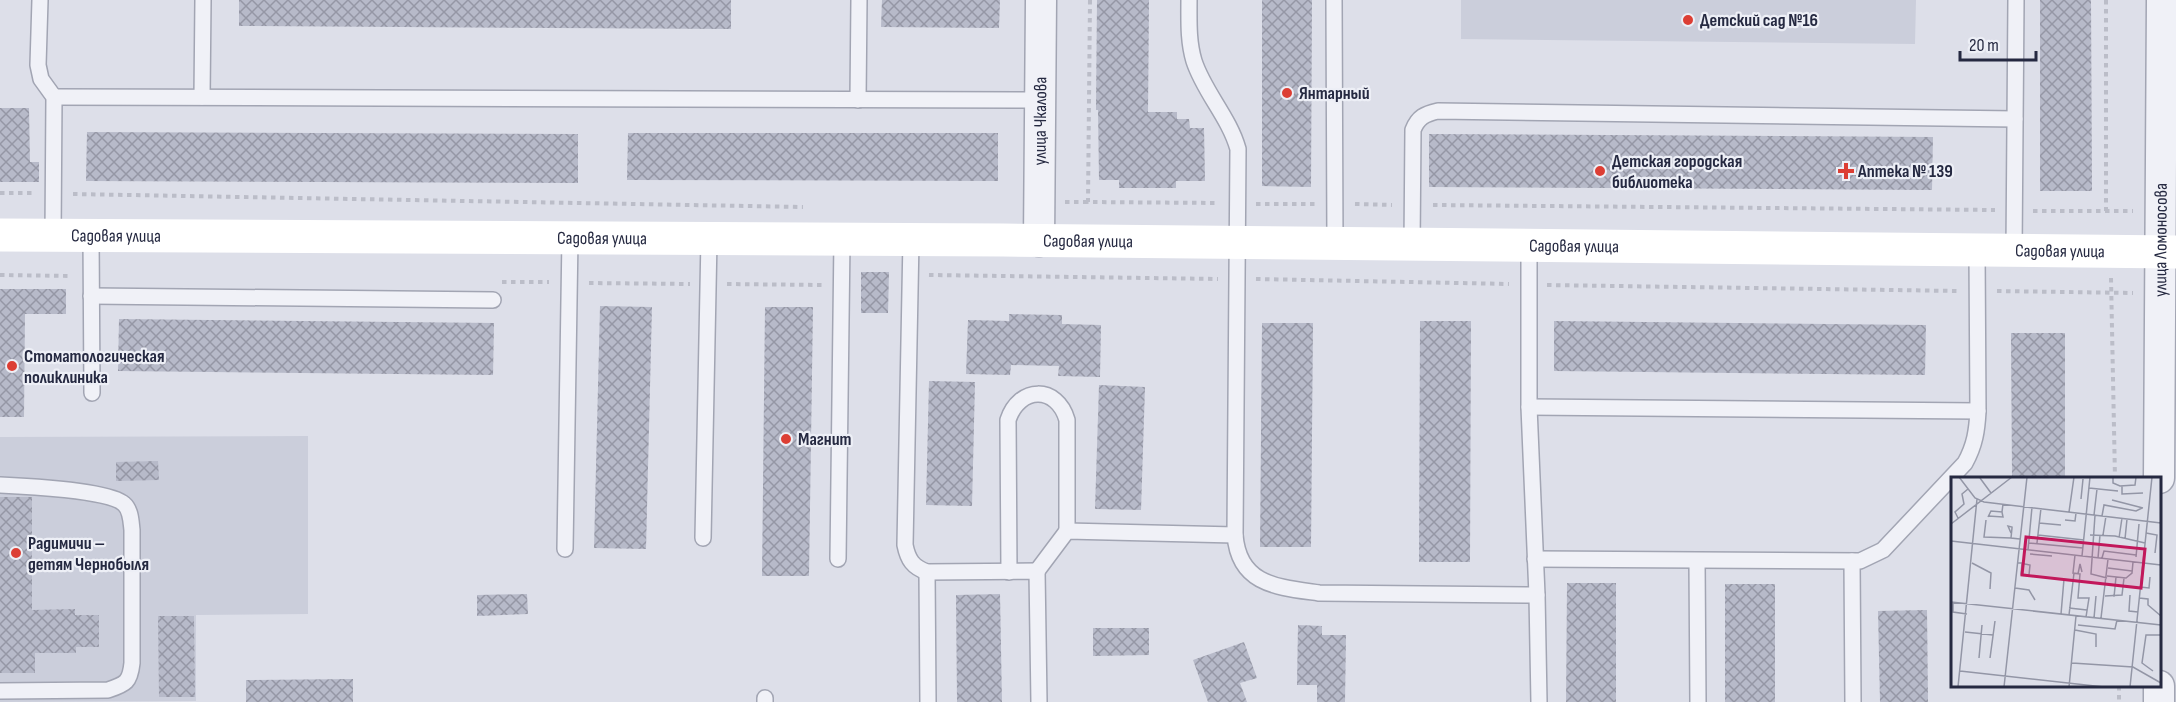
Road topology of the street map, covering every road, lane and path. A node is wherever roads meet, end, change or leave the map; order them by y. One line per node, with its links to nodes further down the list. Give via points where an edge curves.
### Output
1 (39, 0): 11 (lane, via 38,65 41,79)
2 (203, 0): 12 (lane)
3 (859, 0): 13 (lane)
4 (1041, 0): 14 (street, улица Чкалова)
5 (1090, 0): 18 (path, via 1088,202)
6 (1189, 0): 18 (lane, via 1189,42 1195,63 1234,134 1238,149)
7 (1334, 0): 19 (lane)
8 (2016, 0): 15 (lane)
9 (2106, 0): 22 (path, via 2108,211)
10 (2162, 0): 36 (street, улица Ломоносова)
11 (54, 97): 12 (lane); 17 (lane)
12 (202, 97): 13 (lane)
13 (858, 100): 14 (lane)
14 (1040, 100): 29 (street, улица Чкалова)
15 (2015, 118): 20 (lane, via 1438,111 1426,114 1413,130); 22 (lane)
16 (0, 193): 17 (path)
17 (53, 194): 21 (path); 24 (lane)
18 (1238, 204): 19 (path); 30 (lane)
19 (1334, 204): 20 (path); 31 (lane)
20 (1413, 205): 22 (path); 32 (lane)
21 (813, 207)
22 (2014, 210): 35 (lane)
23 (0, 235): 24 (street, Садовая улица)
24 (53, 235): 25 (street, Садовая улица)
25 (91, 235): 26 (street, Садовая улица); 41 (lane)
26 (570, 238): 27 (street, Садовая улица); 54 (lane)
27 (709, 239): 28 (street, Садовая улица); 53 (lane)
28 (842, 240): 37 (street, Садовая улица); 55 (lane)
29 (1039, 241): 30 (street, Садовая улица); 37 (street, Садовая улица)
30 (1239, 243): 31 (street, Садовая улица); 38 (lane)
31 (1335, 244): 32 (street, Садовая улица)
32 (1412, 245): 33 (street, Садовая улица)
33 (1529, 246): 34 (street, Садовая улица); 39 (lane)
34 (1977, 251): 35 (street, Садовая улица); 40 (lane)
35 (2014, 252): 36 (street, Садовая улица)
36 (2168, 252): 48 (street, улица Ломоносова)
37 (910, 255): 38 (path, via 931,275); 60 (lane, via 905,545 916,568)
38 (1238, 279): 39 (path); 52 (lane)
39 (1529, 285): 40 (path); 44 (lane)
40 (1978, 291): 45 (lane); 47 (path, via 2111,292)
41 (91, 296): 42 (lane); 43 (lane)
42 (493, 300)
43 (92, 393)
44 (1528, 407): 45 (lane); 56 (lane)
45 (1978, 411): 46 (lane, via 1973,450)
46 (1952, 477)
47 (2115, 477)
48 (2159, 477)
49 (1951, 478): 58 (lane, via 1883,550)
50 (0, 485): 63 (lane, via 56,488 112,497 125,504 132,530 132,663 124,685 108,690)
51 (1067, 531): 52 (lane); 59 (lane); 61 (lane, via 1065,412 1050,396 1027,396 1018,401 1008,420)
52 (1235, 535): 62 (lane, via 1240,561 1248,570 1257,578 1296,590)
53 (702, 538)
54 (566, 549)
55 (838, 559)
56 (1535, 559): 57 (lane); 62 (lane)
57 (1697, 561): 58 (lane); 67 (lane)
58 (1852, 561): 68 (lane)
59 (1037, 571): 61 (lane); 65 (lane)
60 (927, 572): 61 (lane); 64 (lane)
61 (1008, 572)
62 (1537, 595): 66 (lane)
63 (0, 691)
64 (928, 702)
65 (1039, 702)
66 (1539, 702)
67 (1698, 702)
68 (1853, 702)

